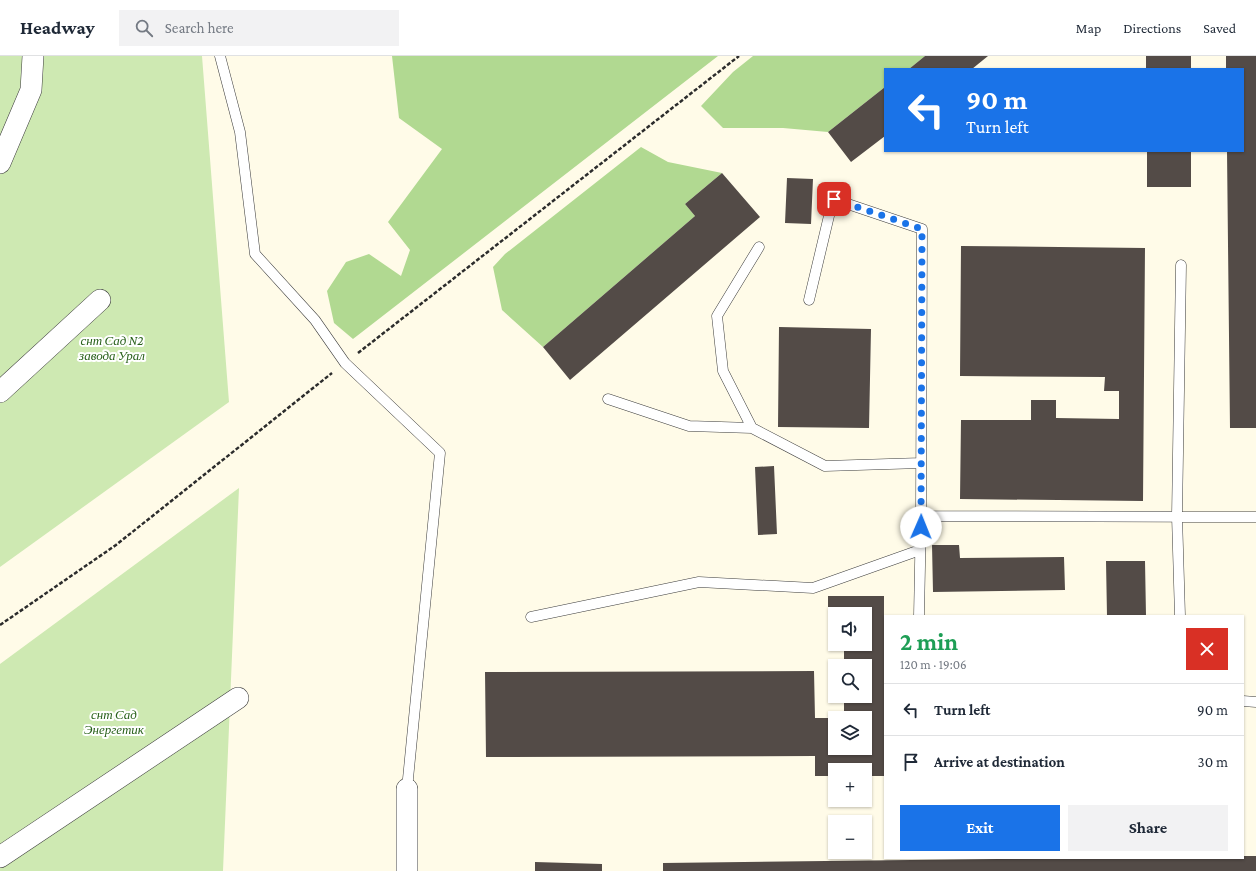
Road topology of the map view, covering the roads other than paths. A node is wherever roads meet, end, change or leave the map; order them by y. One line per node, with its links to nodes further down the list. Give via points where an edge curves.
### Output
1 (33, 56): 3 (street, via 31,90)
2 (220, 56): 22 (lane, via 240,132 255,254 315,320 344,363 440,453)
3 (0, 163)
4 (760, 247): 10 (lane, via 717,316 723,371)
5 (1181, 265): 13 (lane)
6 (100, 300): 8 (street)
7 (809, 300): 11 (lane, via 834,199 922,229)
8 (0, 392)
9 (608, 399): 10 (lane, via 689,426)
10 (752, 428): 11 (lane, via 825,466)
11 (921, 463): 12 (lane)
12 (922, 516): 13 (lane); 15 (lane)
13 (1177, 516): 14 (lane); 17 (lane)
14 (1256, 517)
15 (920, 550): 16 (lane); 18 (lane, via 813,588 699,582)
16 (919, 615)
17 (1180, 615)
18 (531, 618)
19 (238, 698): 23 (street)
20 (1244, 701): 21 (lane)
21 (1256, 702)
22 (407, 789): 24 (street)
23 (0, 857)
24 (407, 871)

